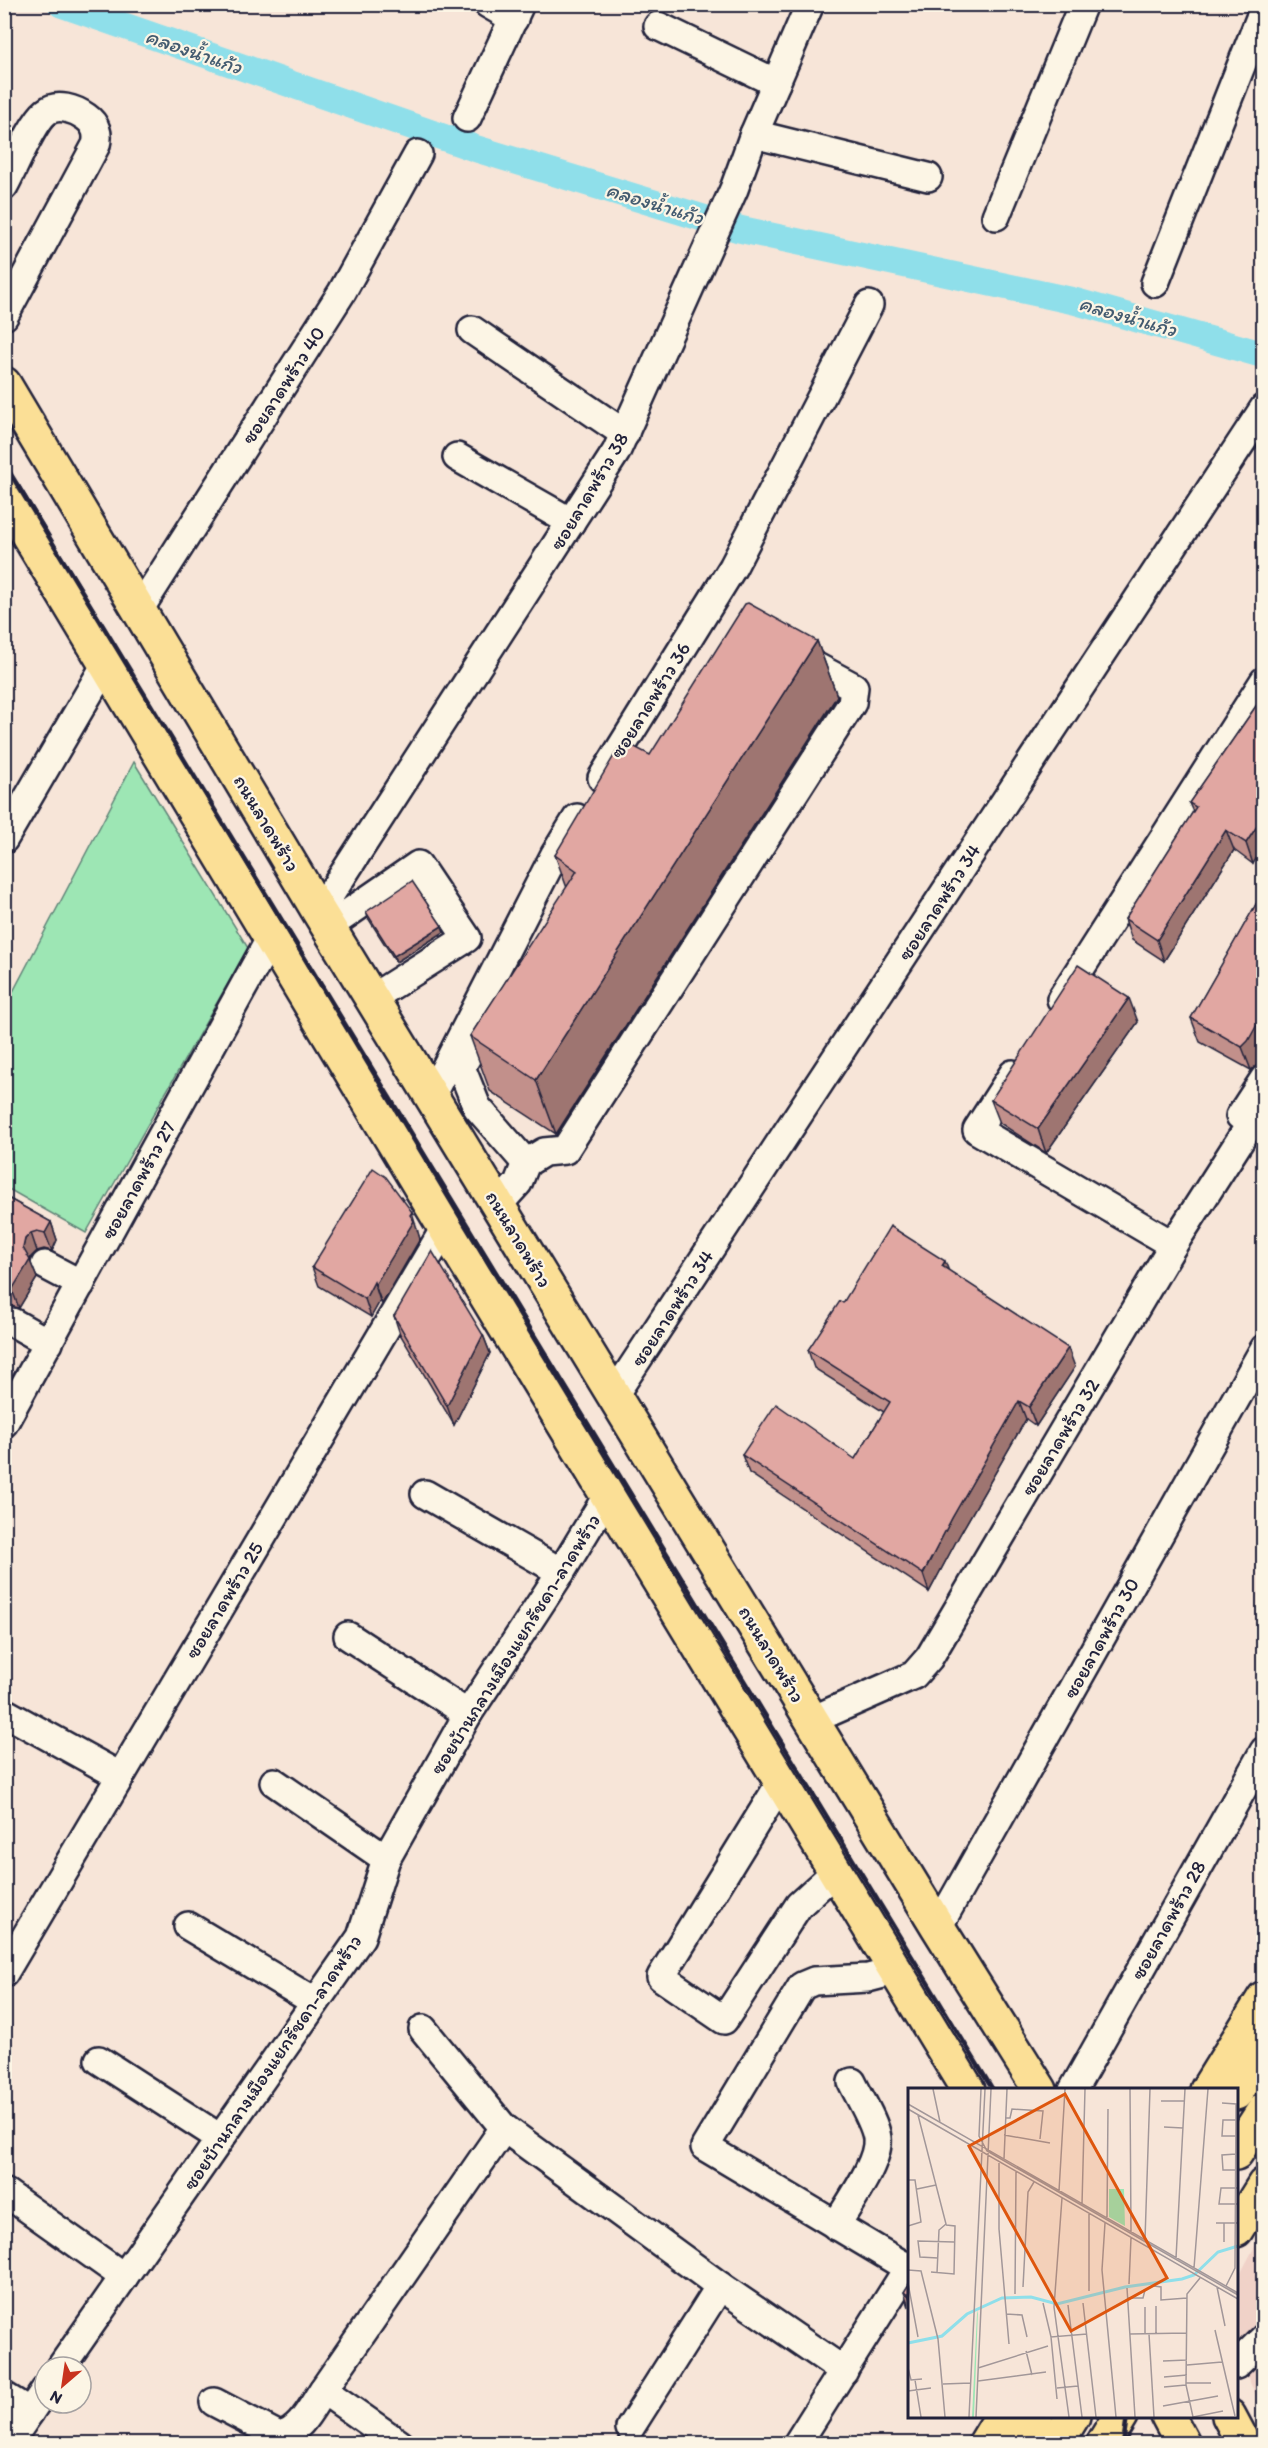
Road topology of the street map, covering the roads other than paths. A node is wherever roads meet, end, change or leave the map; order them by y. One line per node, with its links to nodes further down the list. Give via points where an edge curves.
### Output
1 (488, 4): 5 (street)
2 (810, 4): 7 (street, ซอยลาดพร้าว 38)
3 (1083, 4): 13 (street)
4 (1263, 8): 14 (street)
5 (517, 12): 8 (street)
6 (658, 26): 7 (street)
7 (776, 83): 9 (street, ซอยลาดพร้าว 38)
8 (467, 118)
9 (754, 135): 11 (street); 20 (street, ซอยลาดพร้าว 38, via 734,189)
10 (418, 154): 24 (street, ซอยลาดพร้าว 40, via 342,292)
11 (928, 177)
12 (4, 186): 16 (street, via 46,111 57,107 69,109 86,117 95,127 96,145)
13 (996, 216)
14 (1155, 283)
15 (869, 305): 36 (street, ซอยลาดพร้าว 36, via 733,567 555,854)
16 (4, 315)
17 (472, 330): 20 (street)
18 (4, 384): 24 (main road, ถนนลาดพร้าว)
19 (1263, 408): 47 (street, ซอยลาดพร้าว 34)
20 (625, 434): 23 (street, ซอยลาดพร้าว 38)
21 (457, 457): 23 (street)
22 (6, 501): 26 (main road)
23 (571, 522): 29 (street, ซอยลาดพร้าว 38)
24 (139, 610): 29 (main road, ถนนลาดพร้าว)
25 (781, 647): 38 (street, via 854,687 852,703 565,1150 544,1152)
26 (106, 664): 28 (street); 31 (main road)
27 (1263, 681): 33 (street)
28 (4, 839)
29 (324, 919): 32 (main road, ถนนลาดพร้าว); 32 (street, via 418,865 466,938)
30 (547, 924): 38 (street, via 461,1067 477,1107)
31 (271, 937): 40 (main road); 43 (street, ซอยลาดพร้าว 27)
32 (372, 998): 36 (main road, ถนนลาดพร้าว)
33 (1047, 1020)
34 (1028, 1050): 41 (street, via 977,1130)
35 (1263, 1079): 41 (street)
36 (431, 1096): 39 (main road, ถนนลาดพร้าว)
37 (1263, 1103): 41 (street, ซอยลาดพร้าว 32)
38 (526, 1163): 39 (street, via 518,1183)
39 (498, 1205): 47 (main road, ถนนลาดพร้าว)
40 (445, 1228): 50 (main road); 57 (street, ซอยลาดพร้าว 25)
41 (1167, 1241): 55 (street, ซอยลาดพร้าว 32, via 929,1658 914,1675)
42 (45, 1265): 43 (street)
43 (81, 1284): 45 (street, ซอยลาดพร้าว 27)
44 (12, 1322): 45 (street)
45 (49, 1343): 48 (street, ซอยลาดพร้าว 27)
46 (1263, 1349): 63 (street, ซอยลาดพร้าว 30)
47 (614, 1395): 55 (main road, ถนนลาดพร้าว)
48 (4, 1423)
49 (425, 1494): 51 (street)
50 (607, 1496): 51 (street, ซอยบ้านกลางเมืองแยกรัชดา-ลาดพร้าว); 59 (main road)
51 (561, 1572): 54 (street, ซอยบ้านกลางเมืองแยกรัชดา-ลาดพร้าว)
52 (348, 1636): 54 (street)
53 (4, 1712): 57 (street)
54 (468, 1714): 60 (street, ซอยบ้านกลางเมืองแยกรัชดา-ลาดพร้าว)
55 (812, 1720): 63 (main road, ถนนลาดพร้าว)
56 (1263, 1751): 74 (street, ซอยลาดพร้าว 28)
57 (120, 1776): 65 (street, ซอยลาดพร้าว 25)
58 (274, 1782): 60 (street)
59 (781, 1782): 61 (main road); 61 (street, via 661,1977 724,2020 799,1905)
60 (386, 1859): 67 (street, ซอยบ้านกลางเมืองแยกรัชดา-ลาดพร้าว, via 361,1937)
61 (835, 1872): 64 (main road)
62 (188, 1926): 67 (street)
63 (938, 1927): 73 (main road, ถนนลาดพร้าว)
64 (895, 1971): 72 (main road); 83 (street, via 802,1986 705,2147)
65 (4, 1973)
66 (1263, 1998): 75 (main road)
67 (315, 2002): 79 (street, ซอยบ้านกลางเมืองแยกรัชดา-ลาดพร้าว)
68 (423, 2029): 78 (street)
69 (1263, 2049): 76 (main road)
70 (99, 2060): 79 (street)
71 (852, 2082): 83 (street, via 877,2137 876,2148)
72 (967, 2088)
73 (1039, 2088)
74 (1074, 2088)
75 (1208, 2088)
76 (1238, 2089)
77 (1263, 2110): 80 (main road)
78 (504, 2128): 88 (street); 93 (street)
79 (220, 2138): 87 (street, ซอยบ้านกลางเมืองแยกรัชดา-ลาดพร้าว)
80 (1238, 2150)
81 (1263, 2185): 84 (main road)
82 (6, 2193): 87 (street)
83 (836, 2226): 85 (street)
84 (1238, 2227)
85 (908, 2266)
86 (908, 2269): 92 (street)
87 (124, 2277): 90 (street, ซอยบ้านกลางเมืองแยกรัชดา-ลาดพร้าว)
88 (720, 2286): 92 (street); 104 (street)
89 (1263, 2338): 91 (street)
90 (69, 2355)
91 (1238, 2363)
92 (843, 2371): 107 (street)
93 (323, 2390): 95 (street, via 296,2428 279,2436); 106 (street)
94 (4, 2396): 97 (street)
95 (214, 2402)
96 (33, 2408): 97 (street)
97 (30, 2412): 105 (street)
98 (1001, 2418): 108 (main road)
99 (1035, 2418): 109 (main road)
100 (1072, 2418): 110 (main road)
101 (1118, 2418): 111 (main road)
102 (1169, 2418): 112 (main road)
103 (1230, 2418): 113 (main road)
104 (630, 2428)
105 (8, 2444)
106 (400, 2444)
107 (797, 2444)
108 (985, 2444)
109 (1019, 2444)
110 (1056, 2444)
111 (1103, 2444)
112 (1183, 2444)
113 (1244, 2444)

